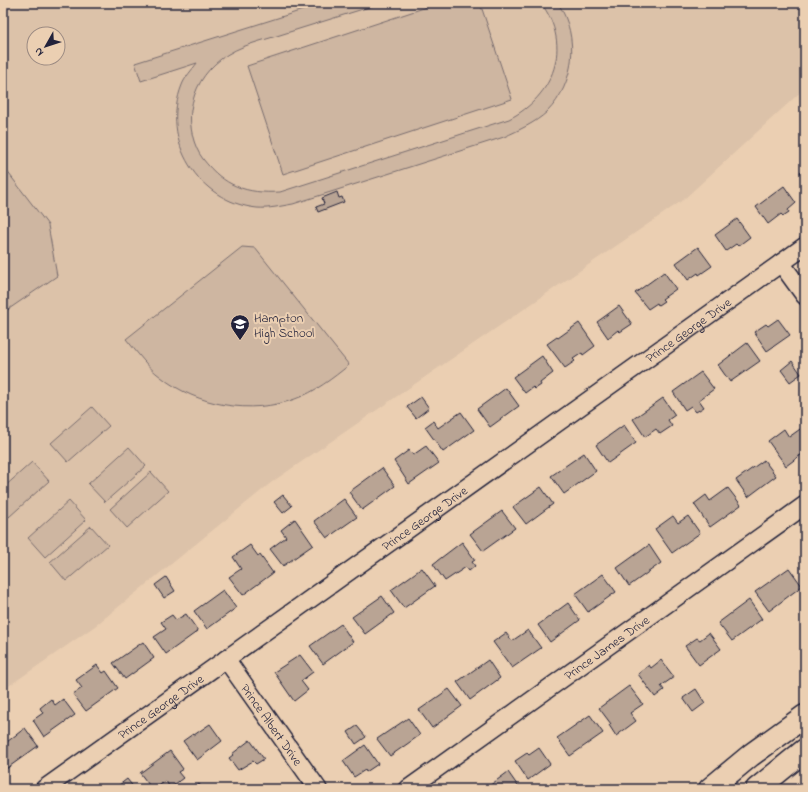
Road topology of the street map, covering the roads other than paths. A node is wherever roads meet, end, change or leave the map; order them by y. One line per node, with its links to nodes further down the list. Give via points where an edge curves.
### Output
1 (805, 246): 2 (street, Prince George Drive)
2 (781, 263): 3 (street); 5 (street, Prince George Drive)
3 (805, 296)
4 (805, 505): 10 (street, Prince James Drive)
5 (226, 660): 8 (street, Prince George Drive); 9 (street, Prince Albert Drive)
6 (805, 716): 11 (main road)
7 (805, 750): 12 (main road)
8 (44, 789)
9 (318, 789)
10 (408, 789)
11 (710, 789)
12 (757, 789)

